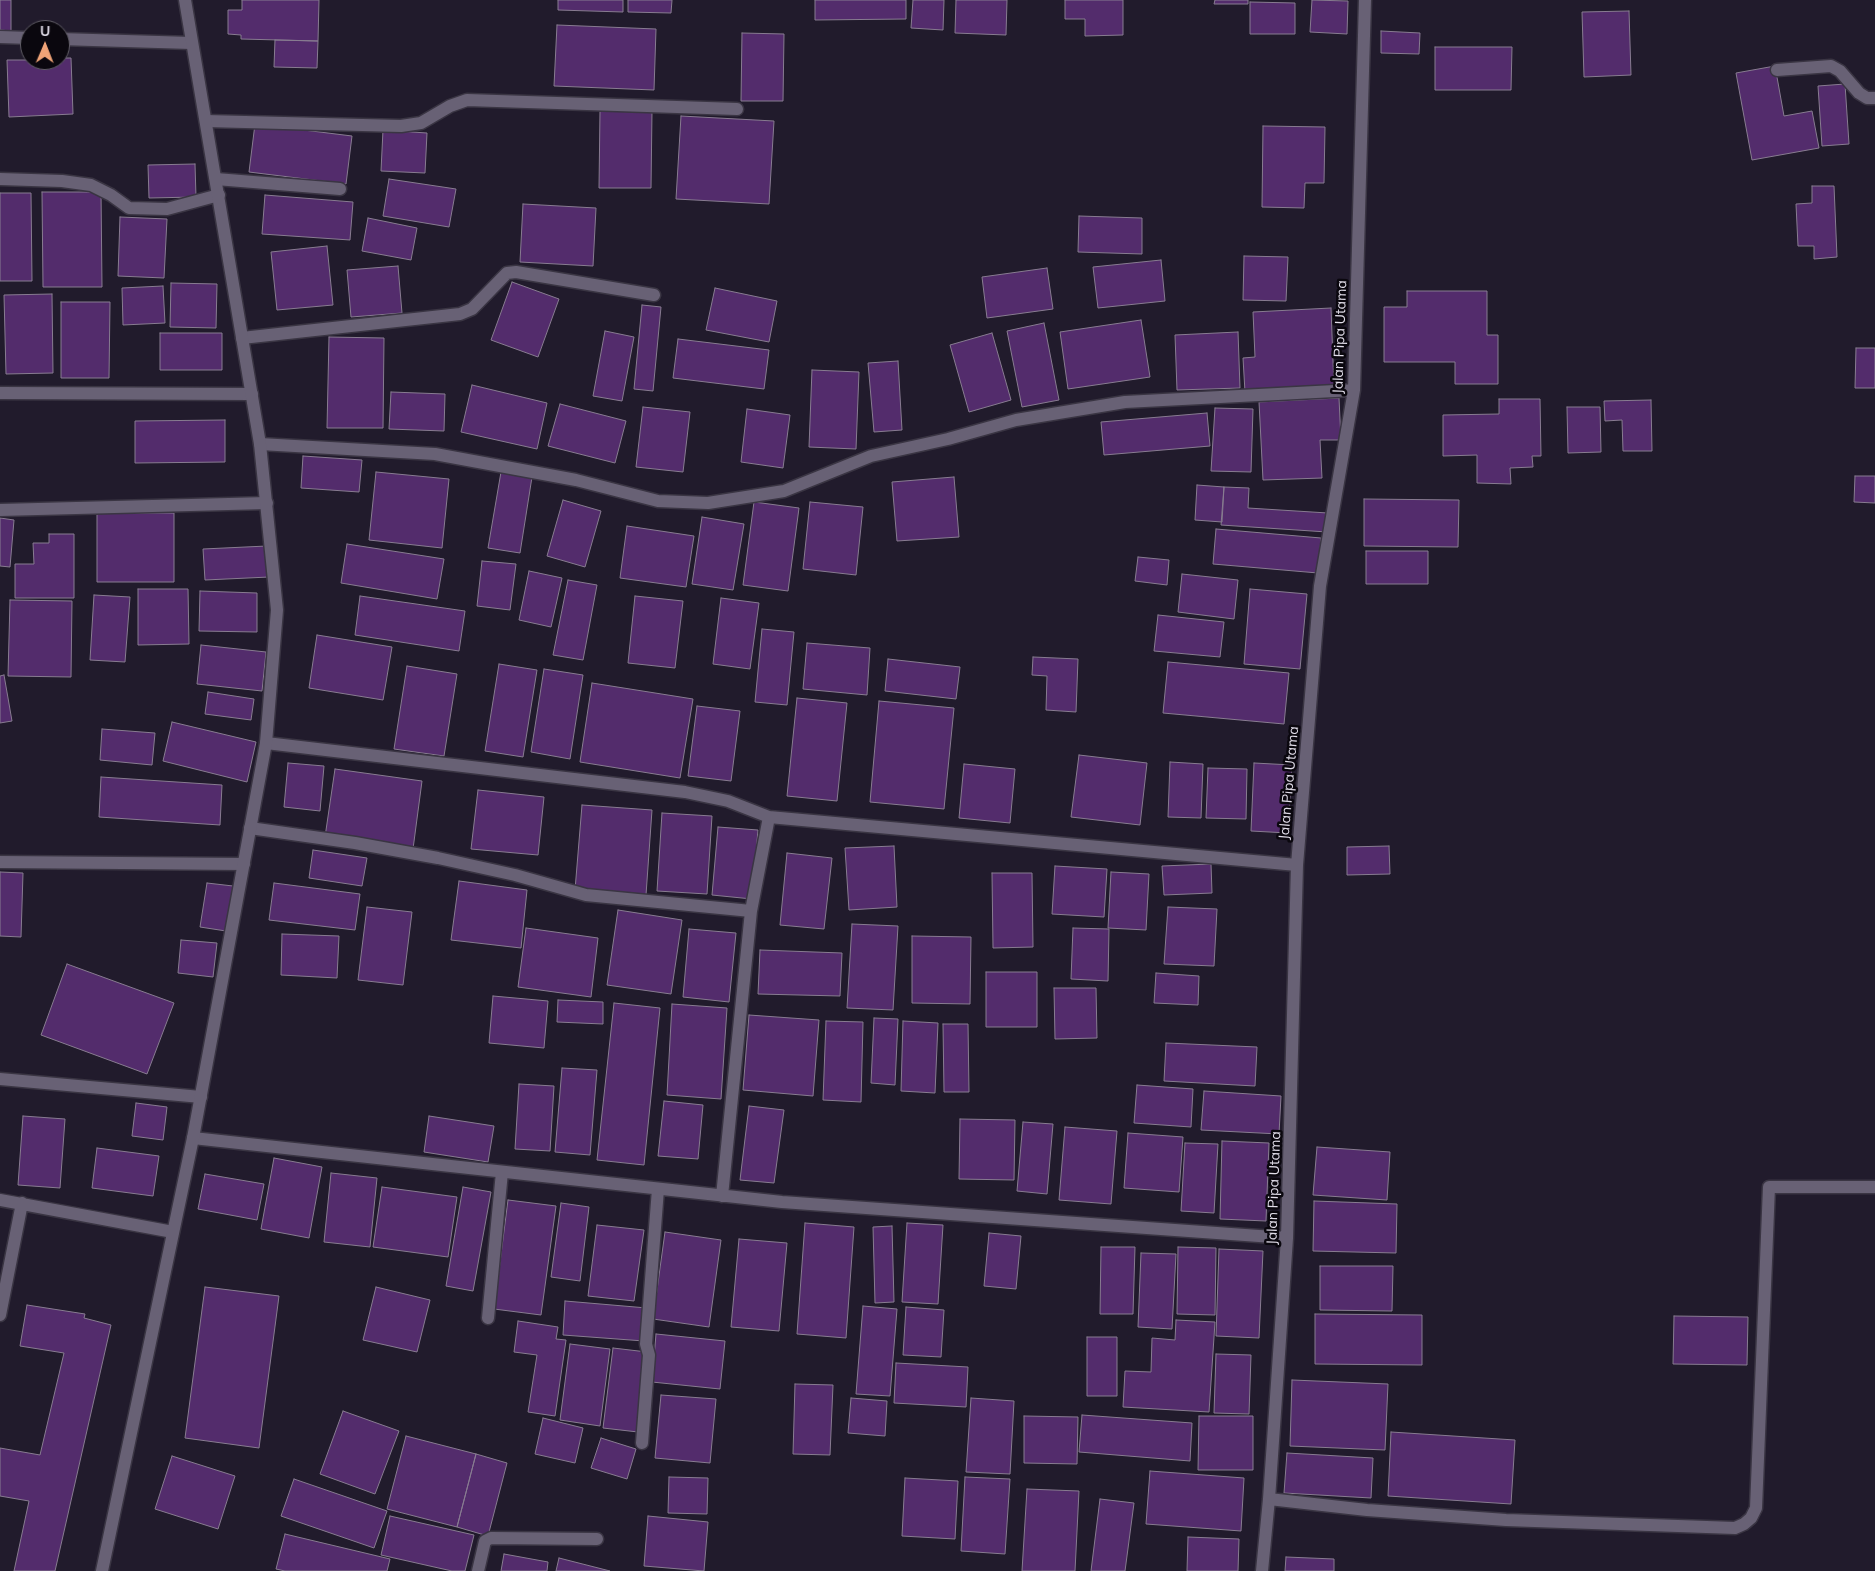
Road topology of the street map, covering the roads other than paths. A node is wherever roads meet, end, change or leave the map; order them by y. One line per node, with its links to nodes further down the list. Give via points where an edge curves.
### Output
1 (185, 0): 6 (street)
2 (1365, 0): 17 (street, Jalan Pipa Utama)
3 (0, 37): 4 (street)
4 (20, 38)
5 (70, 39): 6 (street)
6 (191, 43): 10 (street)
7 (1778, 70): 8 (street, via 1831,66 1840,71 1859,93)
8 (1875, 98)
9 (737, 110): 10 (street, via 467,100 421,123 401,126)
10 (206, 121): 12 (street)
11 (0, 179): 14 (street, via 62,181 91,186 129,208 167,209)
12 (216, 179): 13 (street); 14 (street)
13 (340, 189)
14 (219, 195): 16 (street)
15 (654, 295): 16 (street, via 516,272 507,273 472,309 460,314)
16 (242, 338): 19 (street)
17 (1354, 390): 20 (street, via 1125,402 1025,419 871,456 784,491 708,503 658,501 576,480 435,454); 28 (street, Jalan Pipa Utama, via 1320,586)
18 (0, 393): 19 (street)
19 (252, 394): 20 (street)
20 (260, 444): 21 (street)
21 (266, 503): 22 (street); 23 (street, via 277,610)
22 (0, 510)
23 (266, 743): 24 (street, via 685,792 728,801); 25 (street)
24 (769, 817): 28 (street); 29 (street)
25 (250, 828): 27 (street); 29 (street, via 438,858 586,895)
26 (0, 862): 27 (street)
27 (244, 864): 31 (street)
28 (1297, 865): 40 (street, Jalan Pipa Utama)
29 (751, 911): 36 (street)
30 (0, 1079): 31 (street)
31 (201, 1097): 32 (street)
32 (193, 1138): 33 (street); 39 (street)
33 (502, 1172): 35 (street); 42 (street)
34 (1875, 1187): 44 (street, via 1768,1187 1756,1508 1744,1524 1735,1528 1506,1520)
35 (658, 1189): 36 (street); 43 (street)
36 (722, 1196): 40 (street)
37 (0, 1200): 38 (street)
38 (22, 1203): 39 (street); 41 (street)
39 (173, 1232): 46 (street)
40 (1287, 1238): 44 (street, Jalan Pipa Utama)
41 (0, 1315)
42 (488, 1318)
43 (642, 1443)
44 (1269, 1499): 48 (street, Jalan Pipa Utama)
45 (597, 1539): 47 (street, via 492,1538 485,1541)
46 (102, 1571)
47 (478, 1571)
48 (1262, 1571)

